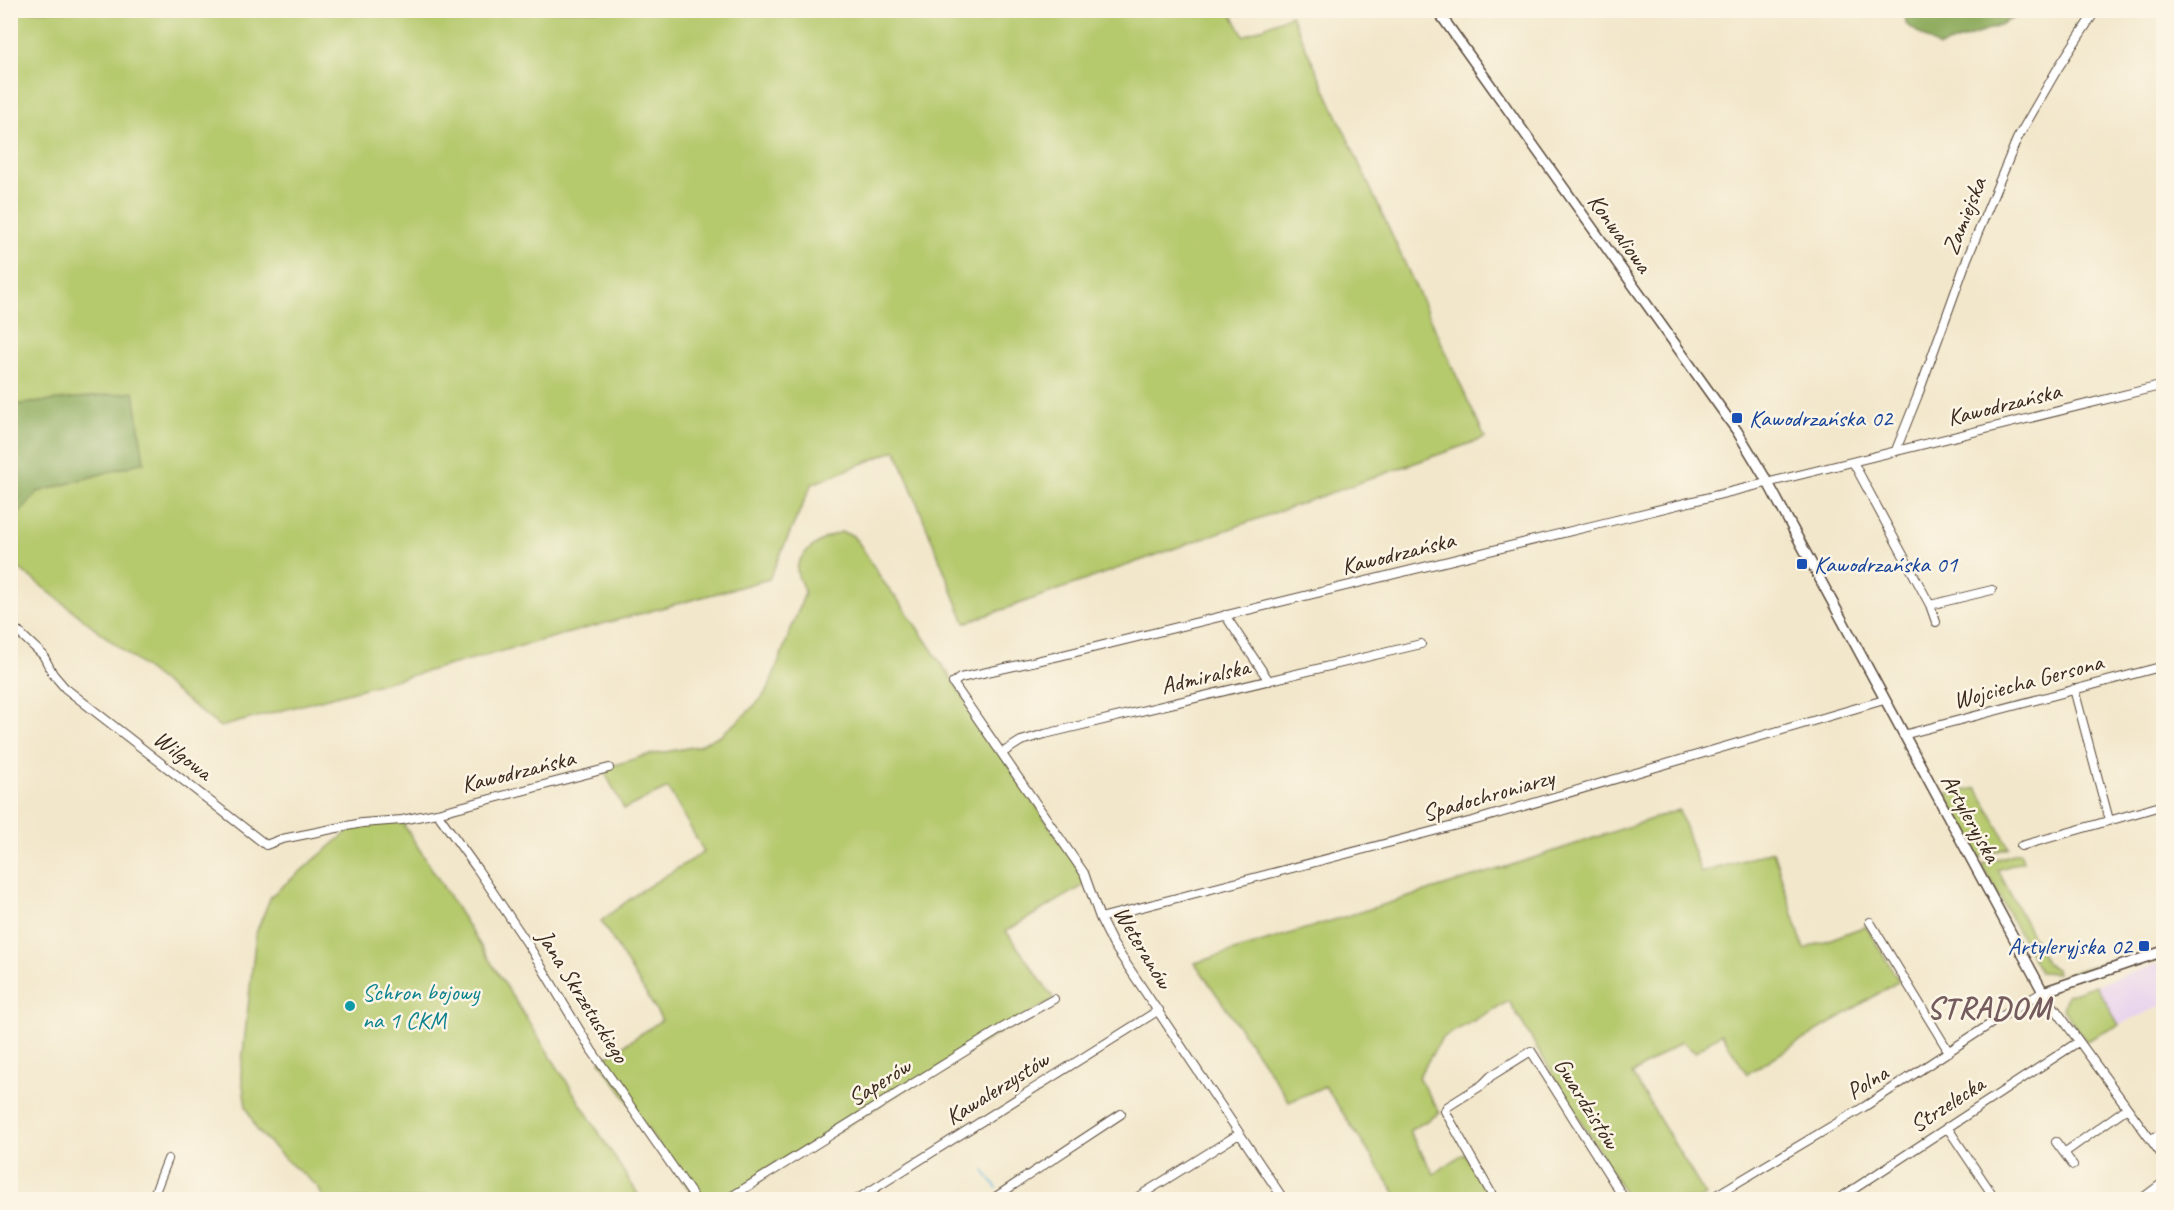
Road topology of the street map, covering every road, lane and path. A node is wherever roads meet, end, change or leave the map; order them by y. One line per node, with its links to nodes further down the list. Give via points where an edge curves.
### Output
1 (1437, 10): 6 (street, Konwaliowa, via 1711,392)
2 (2096, 10): 4 (street, Zamiejska, via 2017,139 1967,258)
3 (2163, 385): 4 (street, Kawodrzańska)
4 (1896, 450): 5 (street, Kawodrzańska)
5 (1853, 462): 6 (street, Kawodrzańska); 8 (street)
6 (1767, 482): 9 (street, Kawodrzańska); 17 (street, Artyleryjska)
7 (1992, 591): 8 (street)
8 (1930, 605): 10 (street)
9 (1225, 615): 14 (street); 15 (street, Kawodrzańska, via 972,675)
10 (1936, 622)
11 (10, 624): 24 (street, Wilgowa, via 43,655 65,688 266,845)
12 (1421, 644): 14 (street, Admiralska)
13 (2163, 666): 16 (street, Wojciecha Gersona)
14 (1269, 681): 19 (street, Admiralska, via 1045,734 1021,741)
15 (953, 683): 19 (street, Weteranów)
16 (2074, 689): 18 (street, Wojciecha Gersona); 23 (street)
17 (1884, 700): 18 (street, Artyleryjska); 26 (street, Spadochroniarzy, via 1476,820)
18 (1903, 735): 29 (street, Artyleryjska)
19 (1002, 753): 26 (street, Weteranów, via 1084,873)
20 (609, 768): 22 (street, Kawodrzańska)
21 (2163, 805): 23 (street)
22 (437, 813): 24 (street, Kawodrzańska); 48 (street, Jana Skrzetuskiego, via 529,946 592,1051)
23 (2109, 820): 25 (street)
24 (362, 823)
25 (2021, 846)
26 (1100, 918): 31 (street, Weteranów, via 1113,944)
27 (1870, 922): 33 (street)
28 (2163, 951): 29 (street)
29 (2043, 992): 32 (street, Artyleryjska); 33 (street, Polna)
30 (1054, 999): 49 (street, Saperów)
31 (1159, 1010): 38 (street, Weteranów); 50 (street, Kawalerzystów)
32 (2078, 1042): 34 (street, Artyleryjska); 36 (street, Strzelecka)
33 (1948, 1052): 56 (street, Polna)
34 (2127, 1108): 39 (street, Artyleryjska); 41 (street)
35 (1121, 1114): 51 (street)
36 (1947, 1127): 46 (street); 57 (street, Strzelecka)
37 (2163, 1133): 39 (street)
38 (1239, 1134): 52 (street); 53 (street, Weteranów)
39 (2150, 1139): 42 (street, Artyleryjska)
40 (2056, 1142): 41 (street)
41 (2064, 1153): 44 (street)
42 (2163, 1158)
43 (168, 1159): 47 (street)
44 (2073, 1165)
45 (2163, 1182): 58 (street)
46 (1993, 1199)
47 (152, 1200)
48 (696, 1200)
49 (726, 1200)
50 (856, 1200)
51 (991, 1200)
52 (1133, 1200)
53 (1284, 1200)
54 (1496, 1200): 55 (street, Gwardzistów, via 1445,1111 1532,1051)
55 (1625, 1200)
56 (1708, 1200)
57 (1837, 1200)
58 (2140, 1200)

